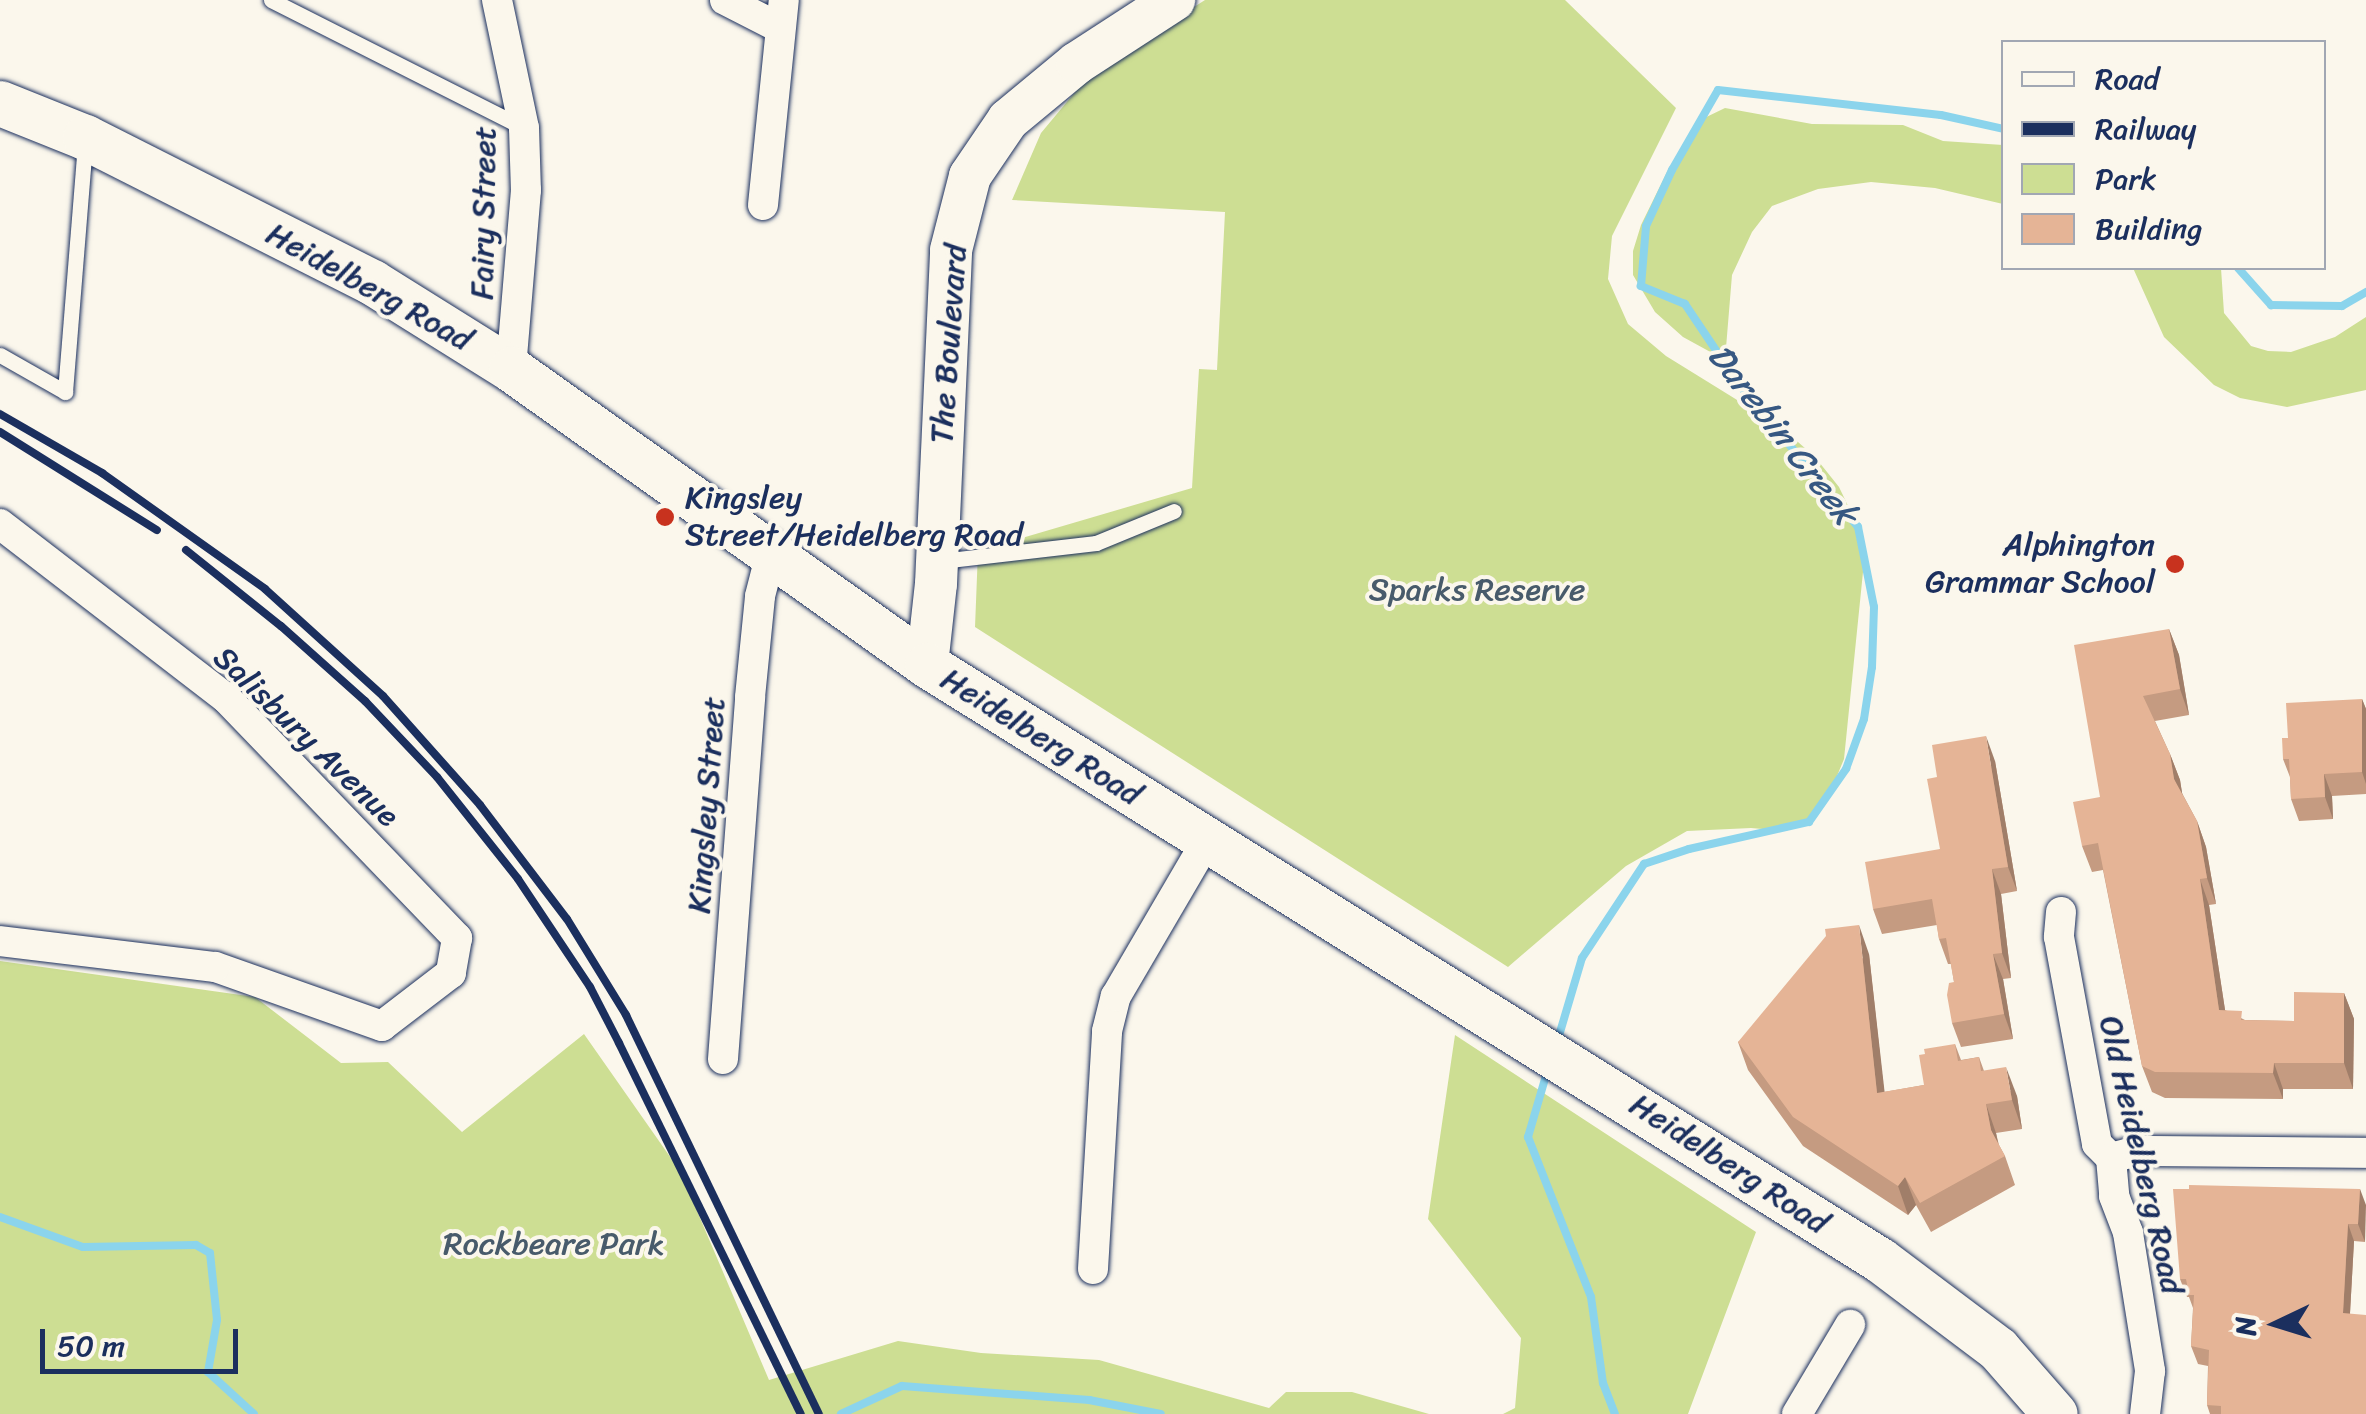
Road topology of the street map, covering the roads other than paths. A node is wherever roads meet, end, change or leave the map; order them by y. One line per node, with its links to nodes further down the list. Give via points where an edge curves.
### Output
1 (271, 0): 7 (lane)
2 (497, 0): 7 (street, Fairy Street)
3 (725, 0): 5 (street)
4 (1174, 0): 15 (street, The Boulevard, via 1076,63 1008,120 970,176 952,250)
5 (782, 14): 9 (street)
6 (0, 103): 8 (main road, Heidelberg Road)
7 (524, 128): 11 (street, Fairy Street, via 526,190)
8 (85, 137): 10 (lane, via 65,392); 11 (main road, Heidelberg Road, via 372,282)
9 (762, 205)
10 (0, 354)
11 (511, 369): 14 (main road, Heidelberg Road)
12 (1174, 511): 15 (lane, via 1096,543)
13 (0, 524): 19 (street, Salisbury Avenue, via 227,699 457,938 451,973 382,1026 214,967)
14 (770, 557): 16 (main road, Heidelberg Road); 20 (street, Kingsley Street, via 750,697)
15 (937, 561): 16 (street, The Boulevard)
16 (927, 665): 17 (main road, Heidelberg Road)
17 (1206, 842): 23 (street, via 1116,996 1107,1031); 26 (main road, Heidelberg Road, via 1880,1260 1998,1349)
18 (2061, 912): 22 (street, Old Heidelberg Road, via 2058,937 2097,1144)
19 (0, 941)
20 (723, 1059)
21 (2366, 1153): 22 (street, via 2138,1150)
22 (2111, 1158): 27 (street, Old Heidelberg Road, via 2150,1371)
23 (1093, 1270)
24 (1850, 1325): 25 (street)
25 (1796, 1414)
26 (2055, 1414)
27 (2145, 1414)

